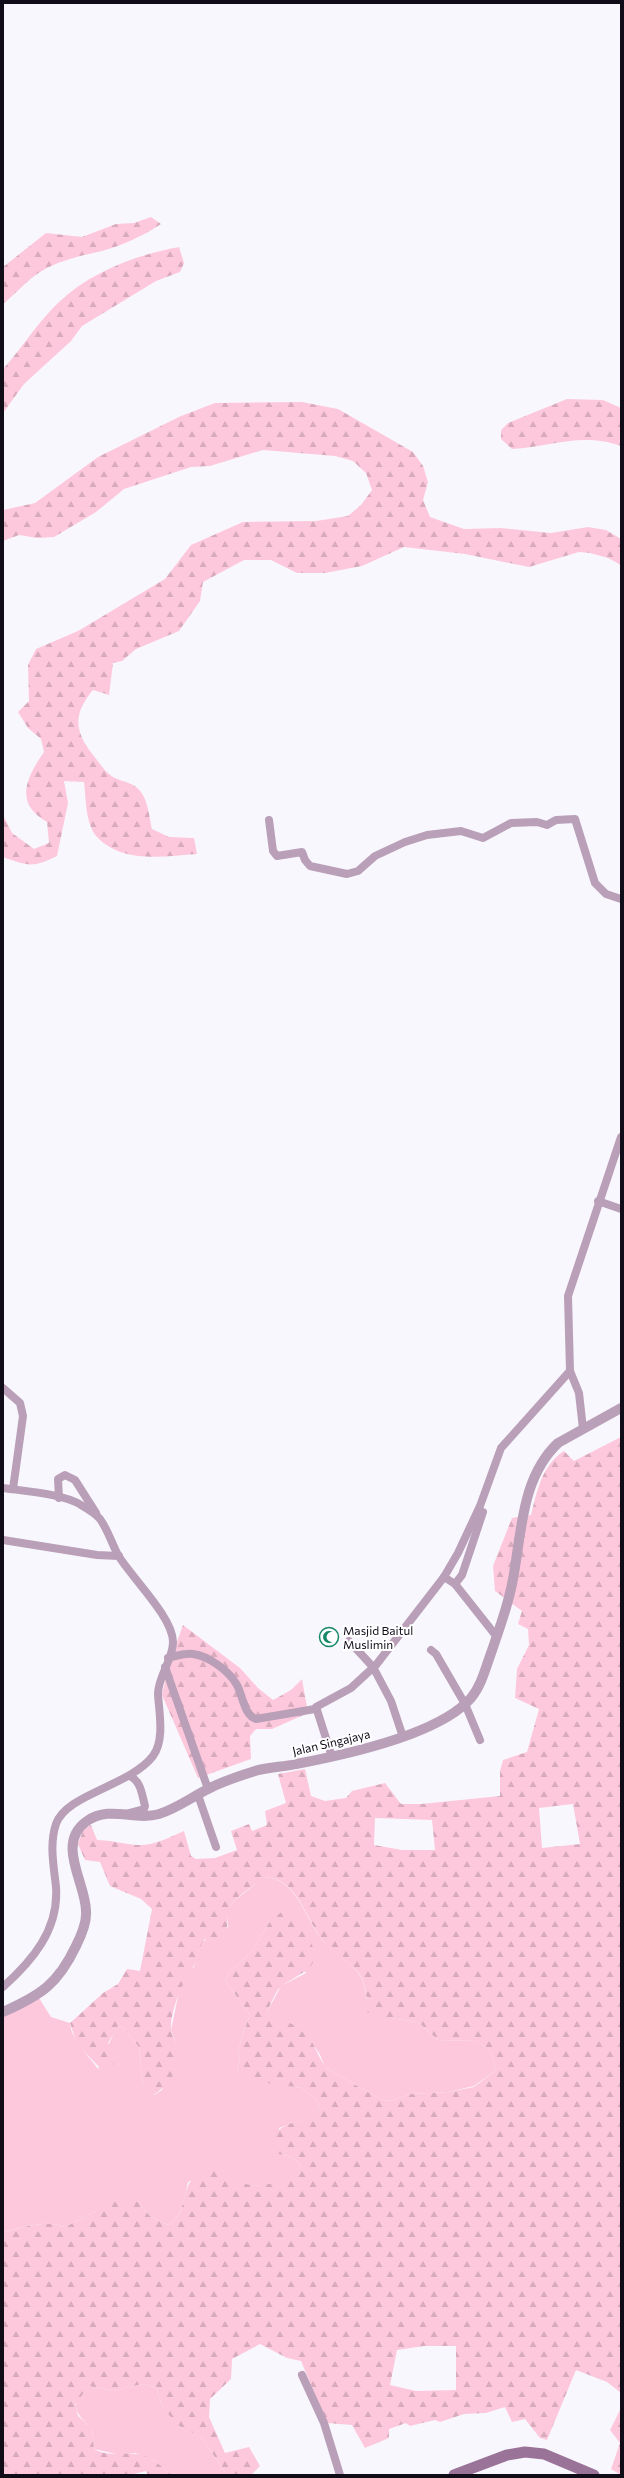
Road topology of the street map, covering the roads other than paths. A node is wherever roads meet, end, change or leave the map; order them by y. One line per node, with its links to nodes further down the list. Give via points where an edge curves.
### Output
1 (269, 820): 2 (street, via 273,851 277,856 302,852 304,860 310,866 347,874 358,871 375,856 427,835 461,832 483,838 511,823 537,822 547,825 556,820 575,819 595,883 606,894)
2 (621, 899)
3 (621, 1137): 4 (street)
4 (598, 1201): 5 (street); 6 (street, via 568,1296)
5 (621, 1209)
6 (570, 1371): 9 (street, via 579,1393); 17 (street, via 501,1448 480,1506)
7 (3, 1388): 11 (street, via 20,1403 23,1416)
8 (621, 1408): 9 (street, Jalan Singajaya)
9 (584, 1429): 19 (street, Jalan Singajaya, via 558,1443 550,1451 533,1480 518,1540 514,1574)
10 (3, 1488): 11 (street)
11 (13, 1489): 12 (street)
12 (59, 1498): 14 (street, via 79,1503); 14 (street, via 58,1479 65,1475 75,1480)
13 (483, 1512): 18 (street, via 462,1575)
14 (99, 1519): 16 (street)
15 (3, 1540): 16 (street, via 97,1555)
16 (119, 1556): 22 (street, via 169,1627 173,1642)
17 (444, 1578): 18 (street); 24 (street)
18 (455, 1584): 19 (street)
19 (497, 1637): 25 (street, Jalan Singajaya, via 477,1690)
20 (349, 1641): 24 (street)
21 (431, 1650): 25 (street, via 436,1654)
22 (168, 1658): 23 (street); 26 (street, via 192,1654 201,1656 228,1672 251,1718)
23 (166, 1667): 30 (street, via 158,1692 160,1708 157,1748 153,1756); 31 (street)
24 (374, 1667): 26 (street, via 351,1688); 27 (street, via 391,1701)
25 (465, 1704): 27 (street, Jalan Singajaya, via 447,1716); 28 (street)
26 (315, 1708): 29 (street)
27 (403, 1737): 29 (street, Jalan Singajaya)
28 (480, 1740)
29 (332, 1757): 31 (street, Jalan Singajaya, via 262,1769)
30 (130, 1776): 33 (street, via 136,1779 139,1785 145,1806 144,1809); 35 (street, via 74,1803 56,1824 52,1862 56,1889 48,1931 41,1947)
31 (208, 1789): 32 (street, Jalan Singajaya)
32 (198, 1795): 33 (street, Jalan Singajaya, via 150,1816); 34 (street)
33 (129, 1813): 36 (street, Jalan Singajaya, via 108,1812 87,1820 74,1836 73,1858 86,1899 87,1915 79,1939 59,1977 48,1988)
34 (216, 1848)
35 (3, 1987)
36 (3, 2012)
37 (302, 2375): 38 (street, via 324,2423)
38 (340, 2475)
39 (454, 2475): 40 (main road, via 507,2455 525,2452 544,2454)
40 (594, 2475)

